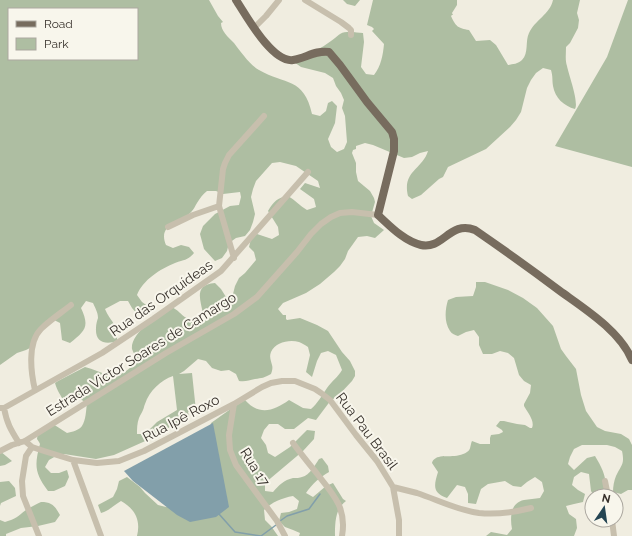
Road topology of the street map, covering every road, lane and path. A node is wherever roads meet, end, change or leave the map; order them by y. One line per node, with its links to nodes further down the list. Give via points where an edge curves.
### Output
1 (236, 0): 4 (main road)
2 (279, 0): 4 (street)
3 (305, 0): 5 (street, via 349,28)
4 (254, 28): 9 (main road, via 274,52 285,59 293,60 317,52 329,52 392,132 394,151)
5 (351, 35)
6 (264, 116): 8 (street, via 229,155 225,163)
7 (308, 172): 11 (street, Rua das Orquídeas)
8 (219, 206): 10 (street); 11 (street)
9 (378, 215): 13 (main road, via 400,234 426,246 459,229 475,230 596,318 615,335); 18 (street, Estrada Victor Soares de Camargo, via 352,212 331,217 311,234 257,297 234,314)
10 (168, 227)
11 (234, 258): 15 (street, Rua das Orquídeas, via 221,272 102,353)
12 (71, 305): 15 (street, via 41,329 36,337 31,372)
13 (632, 360)
14 (295, 382): 16 (street, Rua Ipê Roxo, via 271,383); 24 (street, Rua Pau Brasil, via 315,389 330,400 377,461)
15 (35, 390): 17 (street, Rua das Orquídeas)
16 (234, 404): 22 (street, Rua Ipê Roxo, via 144,451 119,461 97,463); 29 (street, Rua 17, via 229,435 230,450 236,464)
17 (2, 408): 18 (street, via 11,430)
18 (22, 442): 20 (street); 21 (street, Estrada Victor Soares de Camargo)
19 (293, 444): 30 (street, via 334,495 341,508 344,520)
20 (32, 447): 22 (street, Rua Ipê Roxo); 27 (street, via 26,456 22,481 23,496)
21 (0, 451)
22 (74, 460): 28 (street)
23 (605, 481): 25 (street)
24 (393, 487): 26 (street, via 462,510 480,513 513,512); 31 (street, Rua Pau Brasil)
25 (606, 488)
26 (532, 508)
27 (39, 536)
28 (101, 536)
29 (285, 536)
30 (342, 536)
31 (399, 536)

